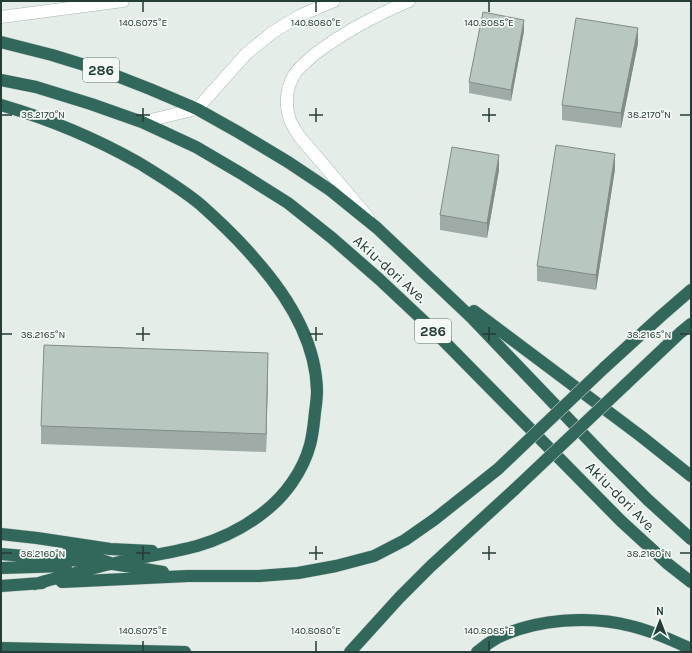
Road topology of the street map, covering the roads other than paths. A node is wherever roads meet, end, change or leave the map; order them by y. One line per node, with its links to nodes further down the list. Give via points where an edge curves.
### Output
1 (123, 1): 4 (street)
2 (334, 1): 8 (street, via 301,14 272,32 246,54)
3 (408, 1): 10 (street, via 355,27 324,47 307,60 294,75 289,88 287,104 290,121 299,136)
4 (1, 18)
5 (1, 42): 8 (highway, Akiu-dori Ave. / 286, via 104,71)
6 (1, 80): 9 (highway, Akiu-dori Ave. / 286, via 36,87)
7 (1, 105): 18 (highway, via 76,131 118,151 200,204 235,236 268,274 290,304 305,333 313,361 317,391 310,444 300,470 285,493 246,525 197,546)
8 (197, 109): 9 (street); 10 (highway, Akiu-dori Ave. / 286, via 288,162 330,190)
9 (142, 122): 23 (highway, Akiu-dori Ave. / 286, via 196,147 242,174 288,203 332,238 428,325 621,521)
10 (377, 228): 11 (highway, Akiu-dori Ave. / 286)
11 (435, 282): 14 (highway); 17 (highway, Akiu-dori Ave. / 286, via 604,456)
12 (691, 290): 22 (highway, bridge, via 498,469 405,540 374,556 298,573)
13 (691, 324): 29 (highway, bridge, via 431,566)
14 (691, 476)
15 (1, 534): 16 (highway)
16 (37, 538): 18 (highway, via 110,549); 20 (highway)
17 (691, 539)
18 (171, 551): 20 (highway)
19 (1, 554): 20 (highway)
20 (113, 564): 21 (highway); 22 (highway); 24 (highway)
21 (1, 568)
22 (188, 576): 24 (highway)
23 (691, 582)
24 (35, 584): 25 (highway)
25 (1, 586)
26 (1, 648): 28 (highway)
27 (691, 649): 30 (highway, via 631,626 574,620 546,623 519,630 496,639)
28 (185, 652)
29 (350, 652)
30 (476, 652)

